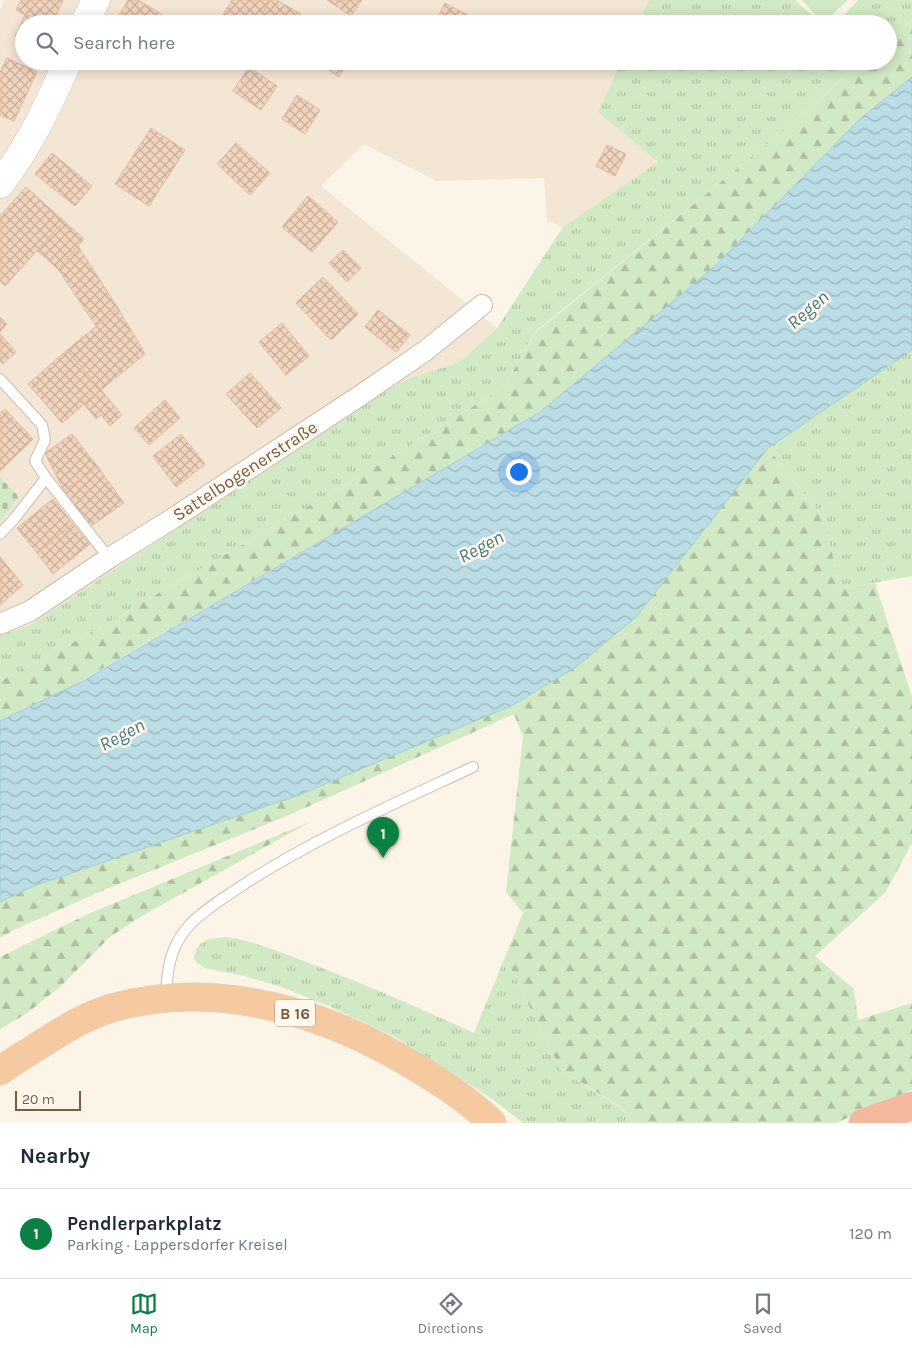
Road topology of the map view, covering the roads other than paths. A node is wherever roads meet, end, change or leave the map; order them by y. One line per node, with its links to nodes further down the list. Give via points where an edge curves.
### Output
1 (96, 0): 2 (main road)
2 (88, 15)
3 (64, 70): 4 (main road, via 35,130)
4 (0, 184)
5 (482, 305): 9 (street, Sattelbogenerstraße, via 425,351 361,395)
6 (0, 379): 7 (lane, via 42,425 45,440 35,461)
7 (46, 478): 8 (lane); 9 (lane)
8 (0, 534)
9 (109, 558): 10 (street, Sattelbogenerstraße, via 30,611)
10 (0, 624)
11 (473, 767): 12 (lane, via 331,833 220,900 186,928 174,948 167,969)
12 (166, 997): 13 (highway, B 16, via 112,1008 74,1024); 15 (highway, B 16, via 246,1001 343,1028 392,1052 452,1090)
13 (1, 1070)
14 (912, 1106): 16 (highway)
15 (492, 1123)
16 (863, 1123)

